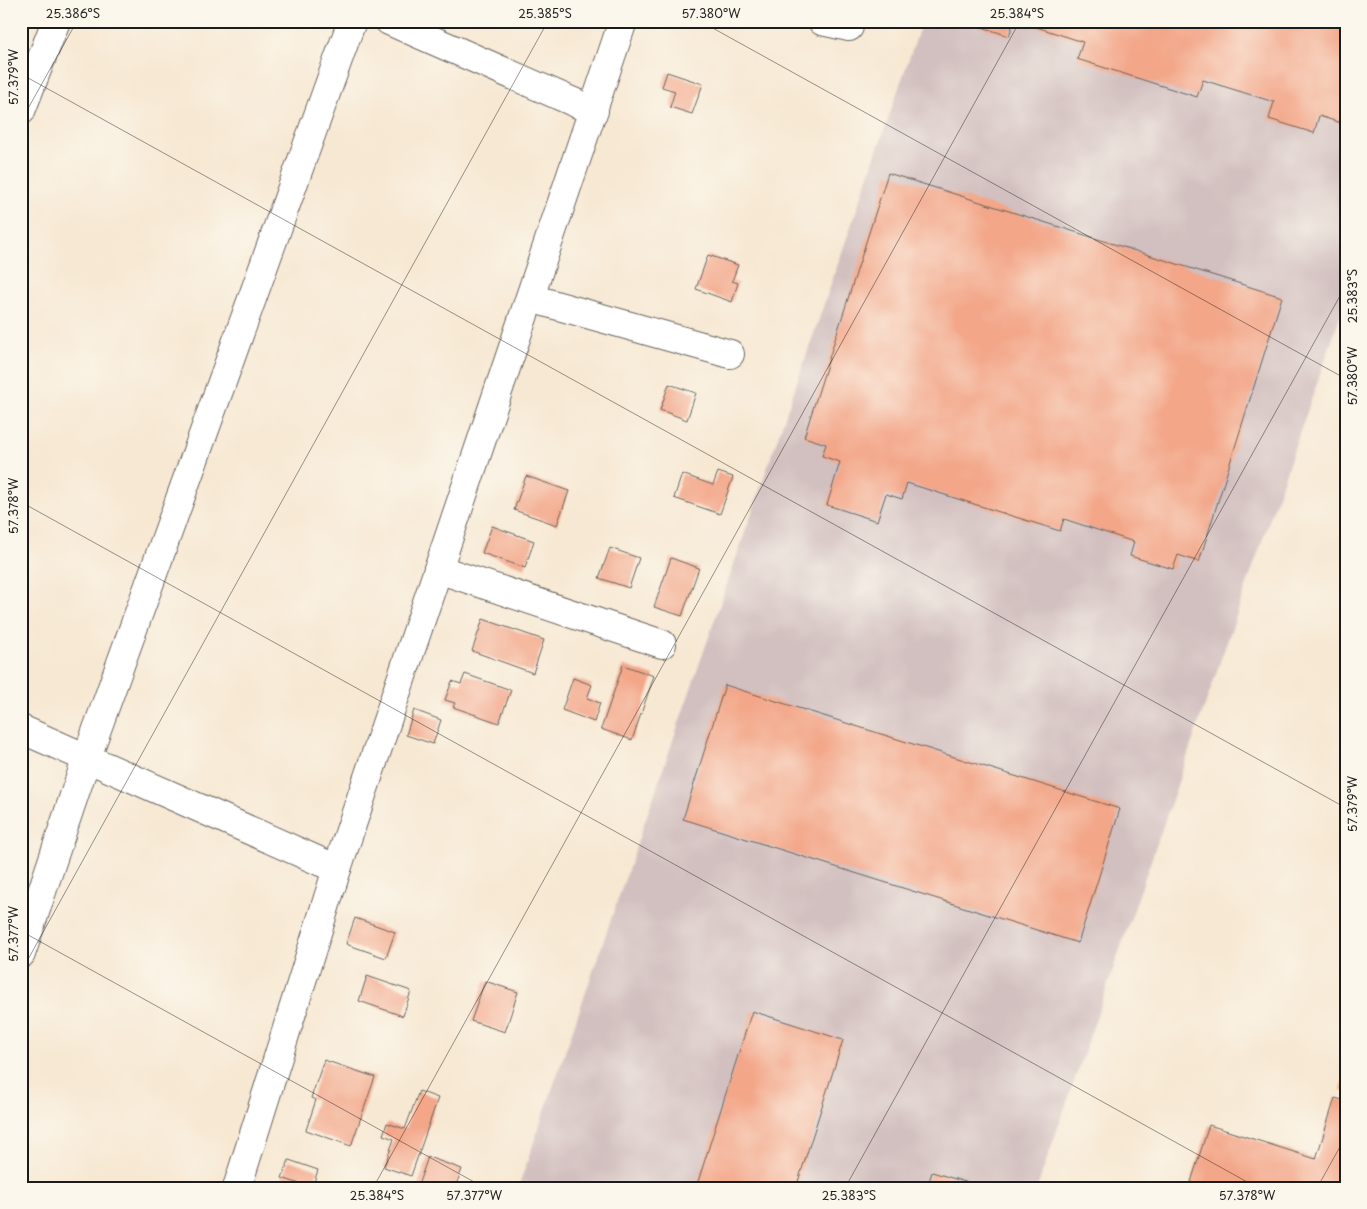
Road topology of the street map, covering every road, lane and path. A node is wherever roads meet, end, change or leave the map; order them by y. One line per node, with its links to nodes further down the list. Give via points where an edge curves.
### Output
1 (56, 21): 7 (street)
2 (352, 21): 14 (street)
3 (389, 21): 8 (street)
4 (624, 21): 8 (street)
5 (822, 21): 6 (street)
6 (849, 28)
7 (21, 111)
8 (594, 112): 9 (street)
9 (530, 298): 10 (street); 11 (street)
10 (730, 354)
11 (438, 569): 12 (street); 15 (street)
12 (662, 644)
13 (21, 729): 14 (street)
14 (87, 758): 15 (street); 16 (street)
15 (337, 869): 17 (street)
16 (21, 954)
17 (236, 1188)

